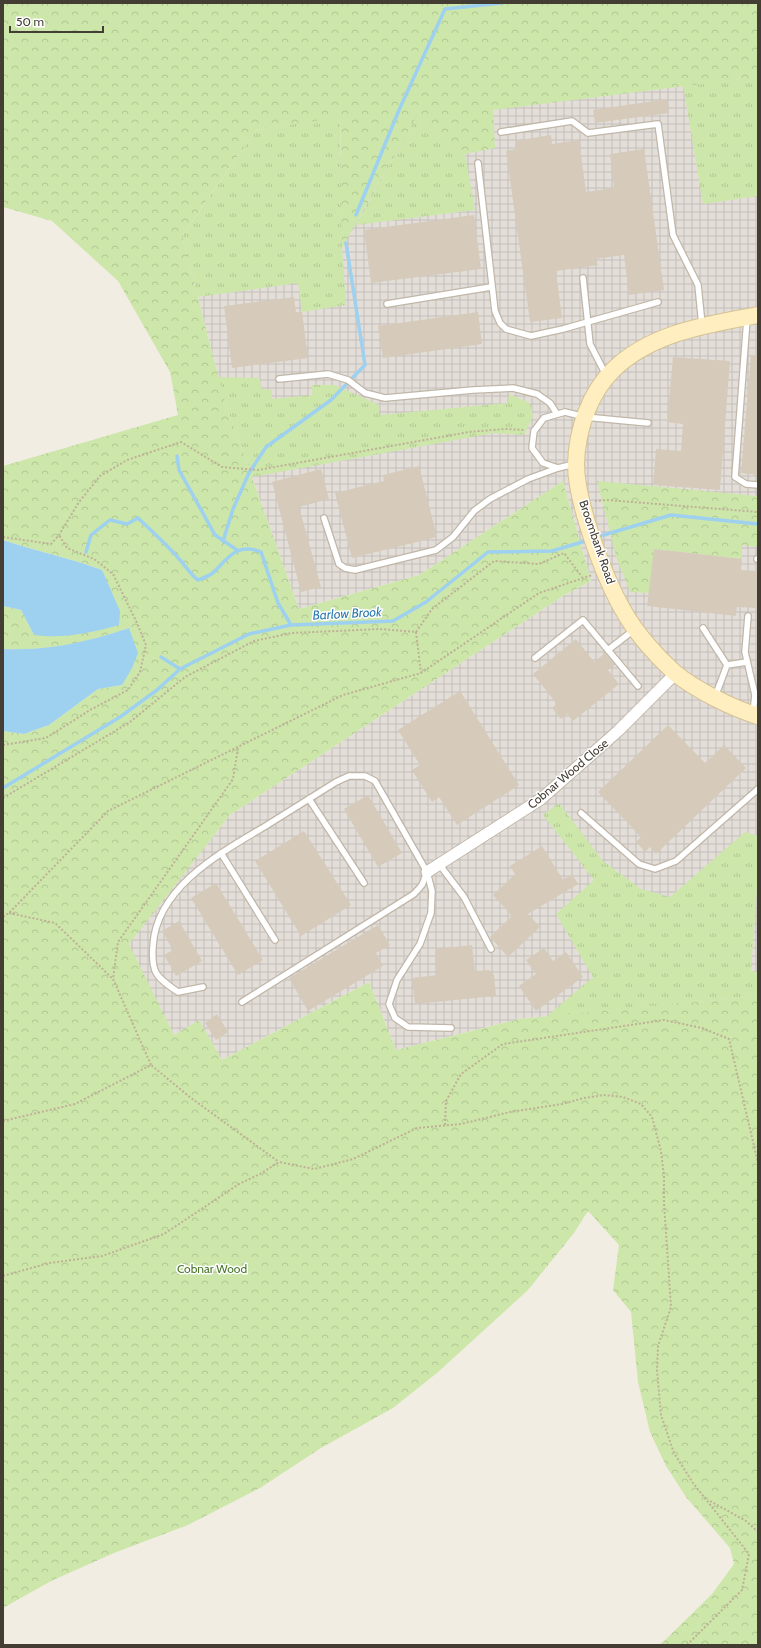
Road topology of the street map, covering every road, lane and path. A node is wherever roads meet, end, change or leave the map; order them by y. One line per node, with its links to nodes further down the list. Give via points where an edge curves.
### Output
1 (501, 132): 9 (lane, via 572,121 588,133 658,124 673,235 698,285)
2 (478, 163): 4 (lane)
3 (583, 278): 8 (lane)
4 (491, 286): 6 (lane); 8 (lane, via 495,311 506,329 531,336)
5 (658, 302): 8 (lane)
6 (387, 304)
7 (753, 316): 9 (street); 18 (lane, via 735,476 746,484)
8 (586, 323): 10 (lane, via 590,344)
9 (702, 326): 10 (street, via 665,336 635,352)
10 (607, 378): 13 (street, via 595,394)
11 (279, 379): 12 (lane, via 328,374 348,380 365,392 385,398 513,388 537,394 550,403)
12 (557, 414): 13 (lane, via 564,412); 15 (lane, via 544,418)
13 (585, 417): 14 (lane); 16 (street)
14 (648, 423)
15 (534, 431): 17 (lane, via 532,448 543,463); 22 (path, via 505,429 469,432 258,470 222,467 180,442 127,460 100,476 79,502)
16 (576, 463): 17 (lane); 25 (street, Broombank Road, via 586,516 603,567 623,610)
17 (558, 468): 21 (lane, via 528,479 490,498 474,511 454,537 436,550 355,570 338,564)
18 (758, 485)
19 (607, 500): 20 (path)
20 (758, 512)
21 (324, 518)
22 (59, 535): 23 (path, via 51,544); 38 (path, via 67,548 94,558 113,574 146,645 140,672 128,690 46,738)
23 (3, 537)
24 (748, 616): 30 (lane, via 745,652)
25 (636, 628): 28 (lane); 33 (street, Broombank Road)
26 (703, 628): 31 (lane)
27 (416, 632): 32 (path); 32 (path, via 432,609 494,561 539,564 564,553 582,577 539,593); 40 (path, via 380,629 292,633 254,641 186,677 130,722)
28 (608, 650): 29 (lane, via 583,620); 34 (lane)
29 (535, 658)
30 (747, 662): 31 (lane); 35 (lane)
31 (728, 665): 36 (lane)
32 (421, 673): 47 (path, via 343,695 108,811)
33 (676, 673): 36 (street, Broombank Road); 44 (street, Cobnar Wood Close, via 618,731 541,799)
34 (638, 686)
35 (756, 694): 37 (lane)
36 (715, 698): 37 (street, Broombank Road)
37 (756, 715)
38 (3, 745)
39 (758, 789): 42 (lane, via 676,861 655,869 639,864)
40 (3, 798)
41 (309, 798): 43 (lane); 45 (lane, via 349,776 365,776 375,781); 46 (lane)
42 (581, 813)
43 (220, 853): 49 (lane); 52 (lane, via 184,884 159,917 153,940 152,964 162,981 178,992)
44 (439, 864): 45 (street, Cobnar Wood Close); 50 (lane, via 464,897)
45 (427, 872): 53 (lane, via 422,885 414,894); 54 (lane, via 432,891 430,914 420,944 397,980 389,1004 395,1018 408,1027)
46 (364, 883)
47 (9, 913): 48 (path); 51 (path, via 55,922)
48 (3, 916)
49 (275, 940)
50 (491, 949)
51 (113, 979)
52 (203, 987)
53 (242, 1002)
54 (451, 1028)
55 (3, 1122): 57 (path, via 75,1104 151,1065 191,1098)
56 (445, 1125): 57 (path, via 418,1128 353,1159 314,1169); 58 (path, via 446,1101 461,1074 504,1044 664,1020 702,1028 729,1039); 60 (path, via 604,1095 623,1097 641,1104 652,1117 661,1151 664,1177 671,1307 658,1346 660,1415 674,1453 693,1483)
57 (279, 1162): 59 (path, via 239,1184 164,1234 102,1256 49,1263)
58 (758, 1164)
59 (3, 1276)
60 (709, 1501): 61 (path, via 746,1521); 62 (path, via 749,1554 742,1590)
61 (758, 1532)
62 (687, 1645)

